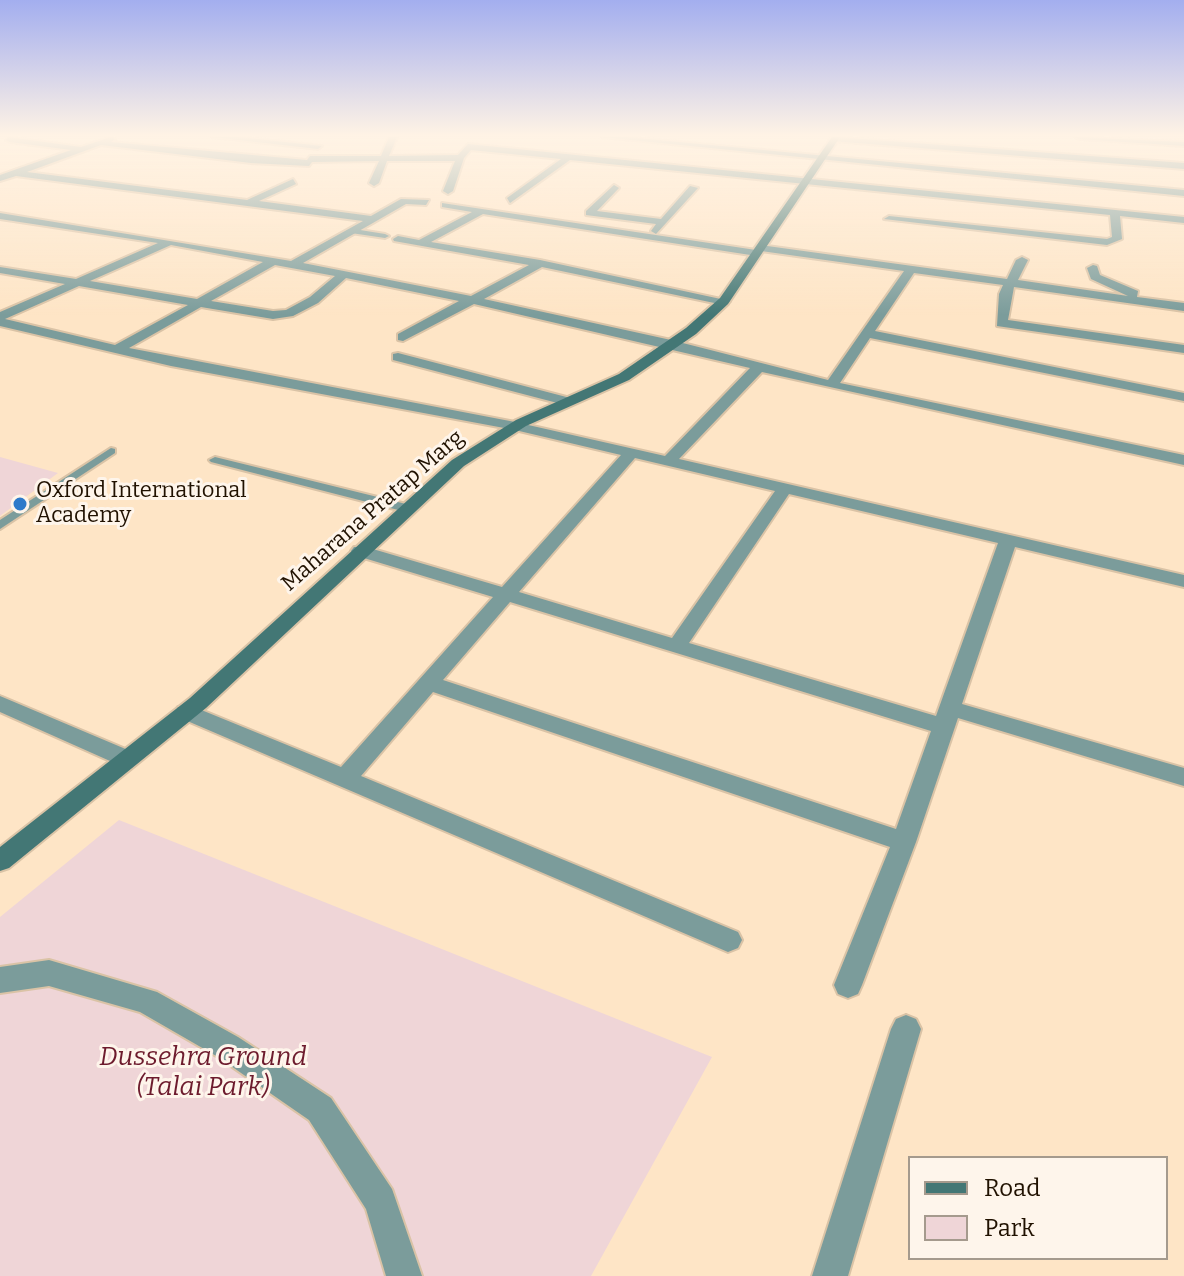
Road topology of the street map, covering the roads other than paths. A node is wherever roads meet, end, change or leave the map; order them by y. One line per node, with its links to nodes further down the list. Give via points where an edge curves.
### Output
1 (198, 197): 12 (street)
2 (261, 197): 12 (street)
3 (515, 197): 10 (street)
4 (606, 197): 21 (street, via 590,213)
5 (685, 197): 21 (street)
6 (795, 197): 29 (street, Maharana Pratap Marg)
7 (903, 197): 19 (street)
8 (942, 197): 13 (street)
9 (1020, 197): 13 (street)
10 (510, 200)
11 (426, 202): 18 (street, via 404,201)
12 (248, 203): 18 (street)
13 (1019, 204): 16 (street)
14 (445, 205): 15 (street)
15 (481, 211): 26 (street); 28 (street)
16 (1115, 214): 19 (street, via 1117,239 1107,242); 20 (street)
17 (0, 216): 27 (street)
18 (373, 219): 22 (street)
19 (889, 219): 23 (street)
20 (1184, 220)
21 (663, 222): 26 (street, via 653,235)
22 (354, 231): 24 (lane); 33 (street)
23 (881, 233)
24 (385, 236)
25 (398, 239): 28 (street)
26 (663, 240): 29 (street)
27 (170, 242): 31 (street); 38 (street)
28 (420, 244): 32 (street)
29 (759, 250): 35 (street); 41 (street, Maharana Pratap Marg)
30 (1022, 260): 39 (street)
31 (273, 261): 33 (street); 43 (street)
32 (540, 263): 40 (street); 41 (street)
33 (292, 265): 37 (street)
34 (1093, 268): 42 (street, via 1095,277 1132,291)
35 (911, 269): 39 (street); 46 (street)
36 (0, 270): 38 (street)
37 (342, 275): 40 (street); 43 (street, via 314,300 289,313)
38 (79, 281): 43 (street); 45 (street)
39 (1011, 283): 42 (street); 50 (street, via 1001,323)
40 (471, 300): 47 (street); 48 (street)
41 (724, 301): 48 (street, Maharana Pratap Marg)
42 (1139, 301): 44 (street)
43 (196, 304): 49 (street)
44 (1184, 307)
45 (0, 319): 49 (street)
46 (865, 333): 53 (street); 54 (street)
47 (403, 337)
48 (671, 344): 52 (street); 55 (street, Maharana Pratap Marg, via 624,377)
49 (118, 349): 56 (street)
50 (1184, 349)
51 (398, 357): 55 (street)
52 (758, 368): 53 (street); 61 (street)
53 (831, 385): 60 (street)
54 (1184, 397)
55 (569, 402): 56 (street, Maharana Pratap Marg)
56 (515, 426): 58 (street); 63 (street, Maharana Pratap Marg, via 458,463)
57 (111, 451): 64 (lane)
58 (632, 452): 61 (street); 68 (street)
59 (215, 460): 63 (lane)
60 (1184, 460)
61 (668, 462): 62 (street)
62 (785, 488): 65 (street); 69 (street)
63 (406, 508): 66 (street, Maharana Pratap Marg)
64 (0, 525)
65 (1008, 541): 67 (street); 73 (street)
66 (360, 551): 68 (street); 72 (street, Maharana Pratap Marg)
67 (1184, 581)
68 (506, 595): 69 (street); 70 (street)
69 (677, 646): 73 (street)
70 (429, 683): 76 (street); 77 (street)
71 (0, 703): 74 (street)
72 (186, 712): 74 (street, Maharana Pratap Marg); 76 (street)
73 (946, 717): 75 (street); 77 (street)
74 (127, 759): 78 (street, Maharana Pratap Marg)
75 (1184, 777)
76 (344, 779): 79 (street)
77 (904, 842): 81 (street)
78 (0, 861)
79 (728, 940)
80 (0, 980): 83 (street, via 49,973 147,1001 320,1109 380,1201)
81 (848, 985)
82 (906, 1029): 84 (street)
83 (404, 1276)
84 (830, 1276)

